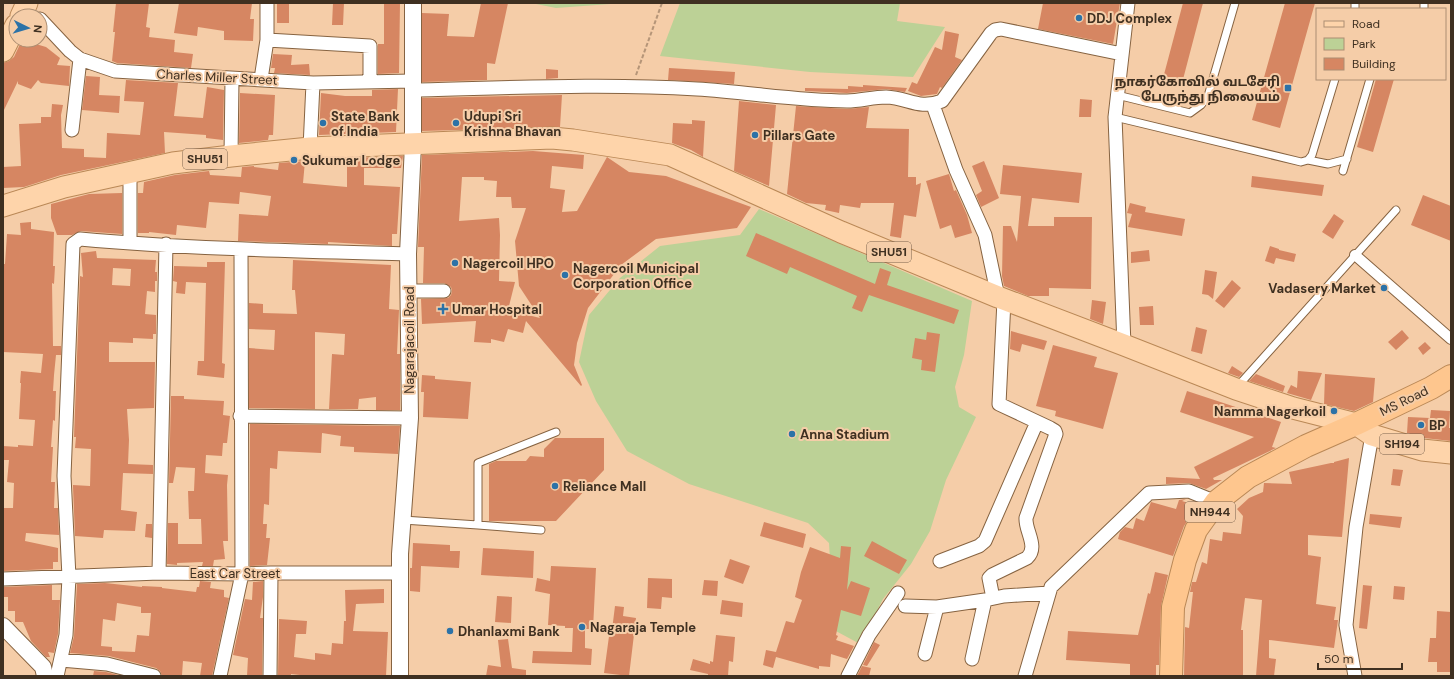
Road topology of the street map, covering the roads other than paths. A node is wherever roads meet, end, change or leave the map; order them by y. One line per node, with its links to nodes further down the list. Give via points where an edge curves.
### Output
1 (267, 3): 6 (street)
2 (414, 3): 17 (street, Nagarajacoil Road)
3 (1128, 3): 9 (street)
4 (1235, 3): 18 (lane, via 1208,96 1190,113)
5 (48, 29): 10 (street, Charles Miller Street)
6 (267, 40): 12 (street); 15 (street, via 370,46)
7 (8, 41): 8 (main road)
8 (3, 51)
9 (1122, 54): 18 (street); 19 (street, via 995,30 942,102)
10 (80, 59): 11 (street, Charles Miller Street, via 115,71); 21 (street)
11 (232, 78): 12 (street, Charles Miller Street); 24 (street)
12 (262, 79): 16 (street, Charles Miller Street)
13 (1335, 80): 26 (lane, via 1312,155)
14 (1370, 80): 25 (lane)
15 (370, 82): 16 (street, Charles Miller Street); 17 (street, Charles Miller Street)
16 (313, 83): 23 (street)
17 (413, 86): 19 (street, Charles Miller Street, via 632,86 848,101 887,97 925,106); 22 (street, Nagarajacoil Road)
18 (1117, 95): 20 (street)
19 (933, 105): 38 (street, via 956,170 984,235)
20 (1115, 117): 26 (lane, via 1301,162); 40 (street)
21 (72, 130)
22 (413, 144): 23 (main road, SHU51); 34 (street, Nagarajacoil Road); 38 (main road, SHU51, via 552,138 670,154 841,232)
23 (310, 148): 24 (main road, SHU51)
24 (231, 156): 28 (main road, SHU51, via 173,163)
25 (1346, 159): 26 (lane, via 1328,164); 27 (lane)
26 (1308, 160)
27 (1343, 171)
28 (130, 174): 29 (main road, SHU51, via 64,187); 31 (street)
29 (3, 206)
30 (1396, 210): 35 (lane)
31 (130, 244): 32 (street); 58 (street, via 80,239 72,246 64,476)
32 (166, 244): 33 (street); 54 (street)
33 (241, 249): 34 (street); 43 (street)
34 (408, 254): 37 (street, Nagarajacoil Road)
35 (1355, 255): 39 (street); 42 (lane)
36 (444, 290): 37 (street)
37 (409, 291): 44 (street, Nagarajacoil Road)
38 (1001, 299): 40 (main road, SHU51); 45 (street, via 999,404)
39 (1451, 339)
40 (1124, 345): 42 (main road, SHU51)
41 (1451, 376): 46 (highway, MS Road / NH944)
42 (1236, 389): 46 (main road, SHU51)
43 (240, 416): 44 (street); 57 (street)
44 (410, 418): 50 (street, Nagarajacoil Road)
45 (1037, 422): 53 (street, via 985,541 979,546); 62 (street, via 1055,431 1056,434 1026,518 1032,551 1027,558 992,575)
46 (1364, 430): 48 (main road, SH194, via 1422,450); 49 (highway, NH944, via 1306,446 1248,477); 78 (street, via 1346,625)
47 (556, 432): 51 (lane, via 478,463)
48 (1451, 453)
49 (1216, 502): 61 (street, via 1188,491 1150,494 1054,583); 77 (highway, NH944, via 1196,530 1185,560 1173,607)
50 (402, 520): 51 (lane); 56 (street, Nagarajacoil Road)
51 (478, 525): 52 (lane)
52 (541, 530)
53 (940, 561)
54 (159, 573): 57 (street, East Car Street); 58 (street, East Car Street)
55 (271, 573): 56 (street, East Car Street); 57 (street, East Car Street); 73 (street)
56 (400, 573): 74 (street, Nagarajacoil Road)
57 (242, 574): 72 (street)
58 (69, 577): 59 (street, East Car Street); 68 (street, via 66,635)
59 (3, 579)
60 (898, 593): 75 (street, via 869,635)
61 (1049, 593): 62 (street, via 1016,594); 76 (street)
62 (989, 599): 64 (street); 67 (street)
63 (905, 606): 64 (street)
64 (937, 607): 66 (street)
65 (3, 626): 69 (street, via 43,667)
66 (925, 654)
67 (972, 659)
68 (61, 660): 70 (street); 71 (street, via 107,664)
69 (45, 676)
70 (57, 676)
71 (154, 676)
72 (220, 676)
73 (270, 676)
74 (400, 676)
75 (848, 676)
76 (1025, 676)
77 (1171, 676)
78 (1355, 676)

